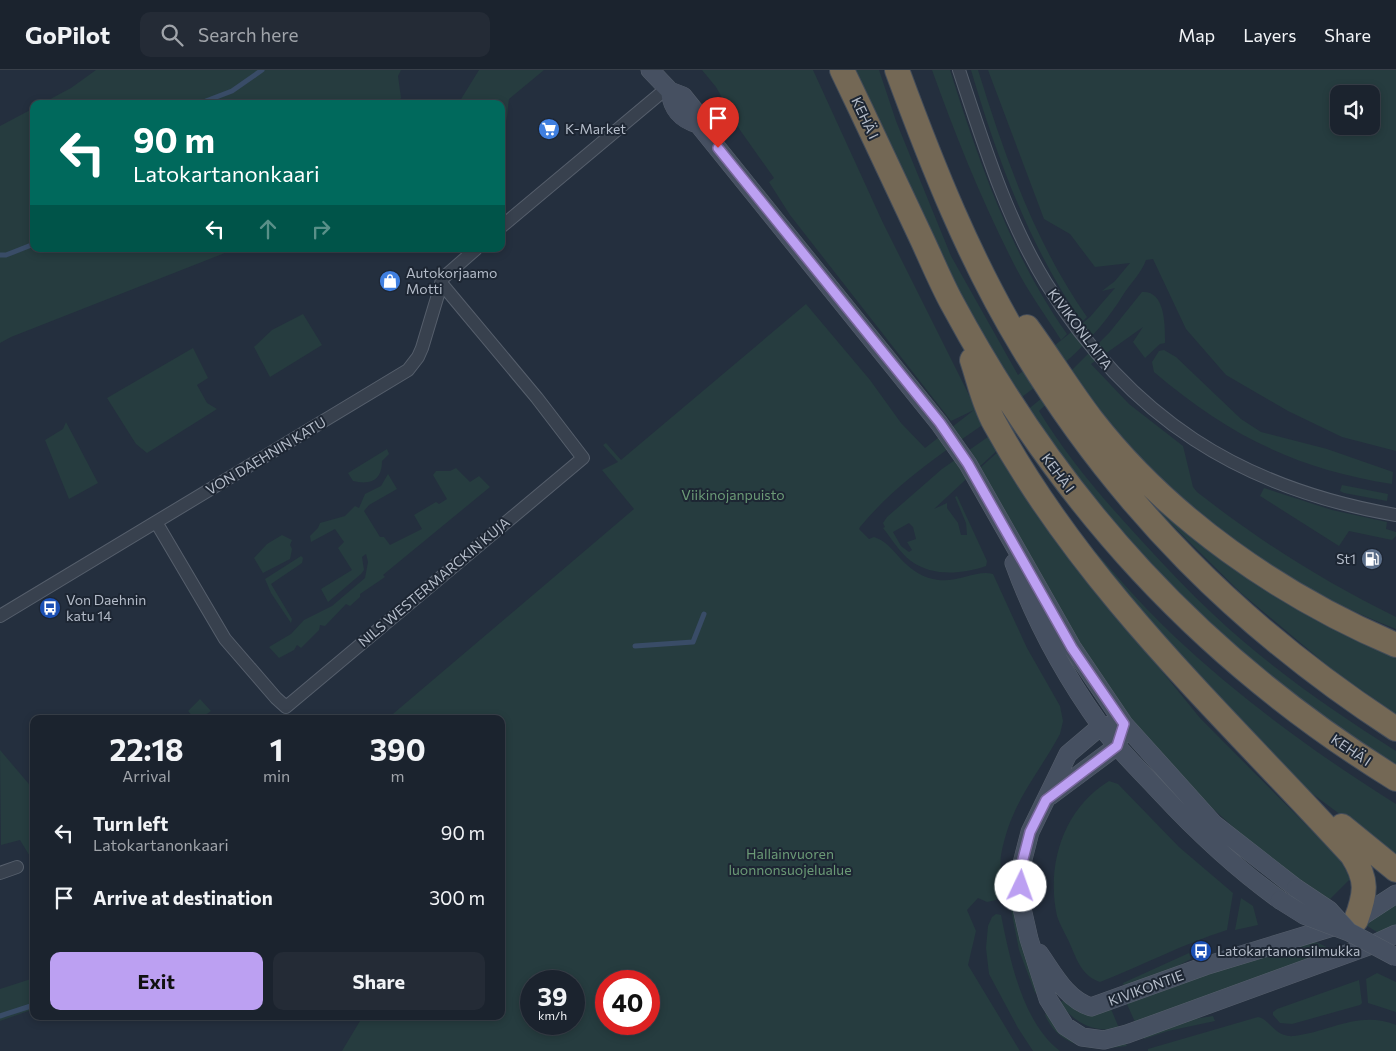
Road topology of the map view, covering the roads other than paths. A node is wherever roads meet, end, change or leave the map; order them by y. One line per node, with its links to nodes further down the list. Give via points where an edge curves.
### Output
1 (650, 70): 5 (street)
2 (842, 70): 10 (highway, KEHÄ I)
3 (897, 70): 6 (highway)
4 (959, 70): 11 (street, KIVIKONLAITA, via 984,145 1045,282 1079,333 1108,368 1138,398 1209,451 1236,466 1312,496)
5 (668, 90): 7 (street); 12 (street, via 683,96 695,111 698,124 940,423 968,464)
6 (948, 200): 15 (highway, via 992,262 1027,326 1093,420 1148,482 1198,528 1280,585); 18 (highway, via 1022,347 1066,416 1135,505 1167,541 1251,622 1347,697)
7 (505, 224)
8 (472, 252): 9 (street, VON DAEHNIN KATU, via 447,273)
9 (441, 283): 13 (street, VON DAEHNIN KATU, via 418,357 408,370); 13 (street, NILS WESTERMARCKIN KUJA, via 583,458 286,707 225,639)
10 (951, 302): 20 (highway, via 994,423 1055,519 1095,574 1172,666); 21 (highway, KEHÄ I, via 1031,436 1066,484 1136,566 1204,635 1258,681 1315,725)
11 (1396, 514)
12 (997, 518): 16 (street, via 1072,648); 17 (street, via 1028,601 1056,656)
13 (156, 522): 14 (street, VON DAEHNIN KATU)
14 (0, 616)
15 (1396, 645)
16 (1124, 724): 17 (street); 19 (street); 27 (street, bridge, via 1214,824 1296,888)
17 (1101, 726): 19 (street); 22 (street, via 1068,754)
18 (1396, 730)
19 (1117, 746): 22 (street); 27 (street, bridge, via 1201,836 1249,878 1312,919)
20 (1277, 773): 24 (highway); 27 (highway, via 1362,870 1365,889)
21 (1396, 779)
22 (1046, 800): 29 (street, via 1030,832 1021,867 1021,904)
23 (17, 867): 25 (street)
24 (1396, 870)
25 (0, 872)
26 (1396, 894): 27 (street, KIVIKONTIE)
27 (1352, 926): 29 (street, KIVIKONTIE, via 1205,966 1091,1007 1077,1003 1066,992); 30 (street, bridge)
28 (1396, 934): 29 (street, via 1211,1004 1104,1040 1082,1036 1065,1026 1048,999)
29 (1029, 939)
30 (1396, 957)

